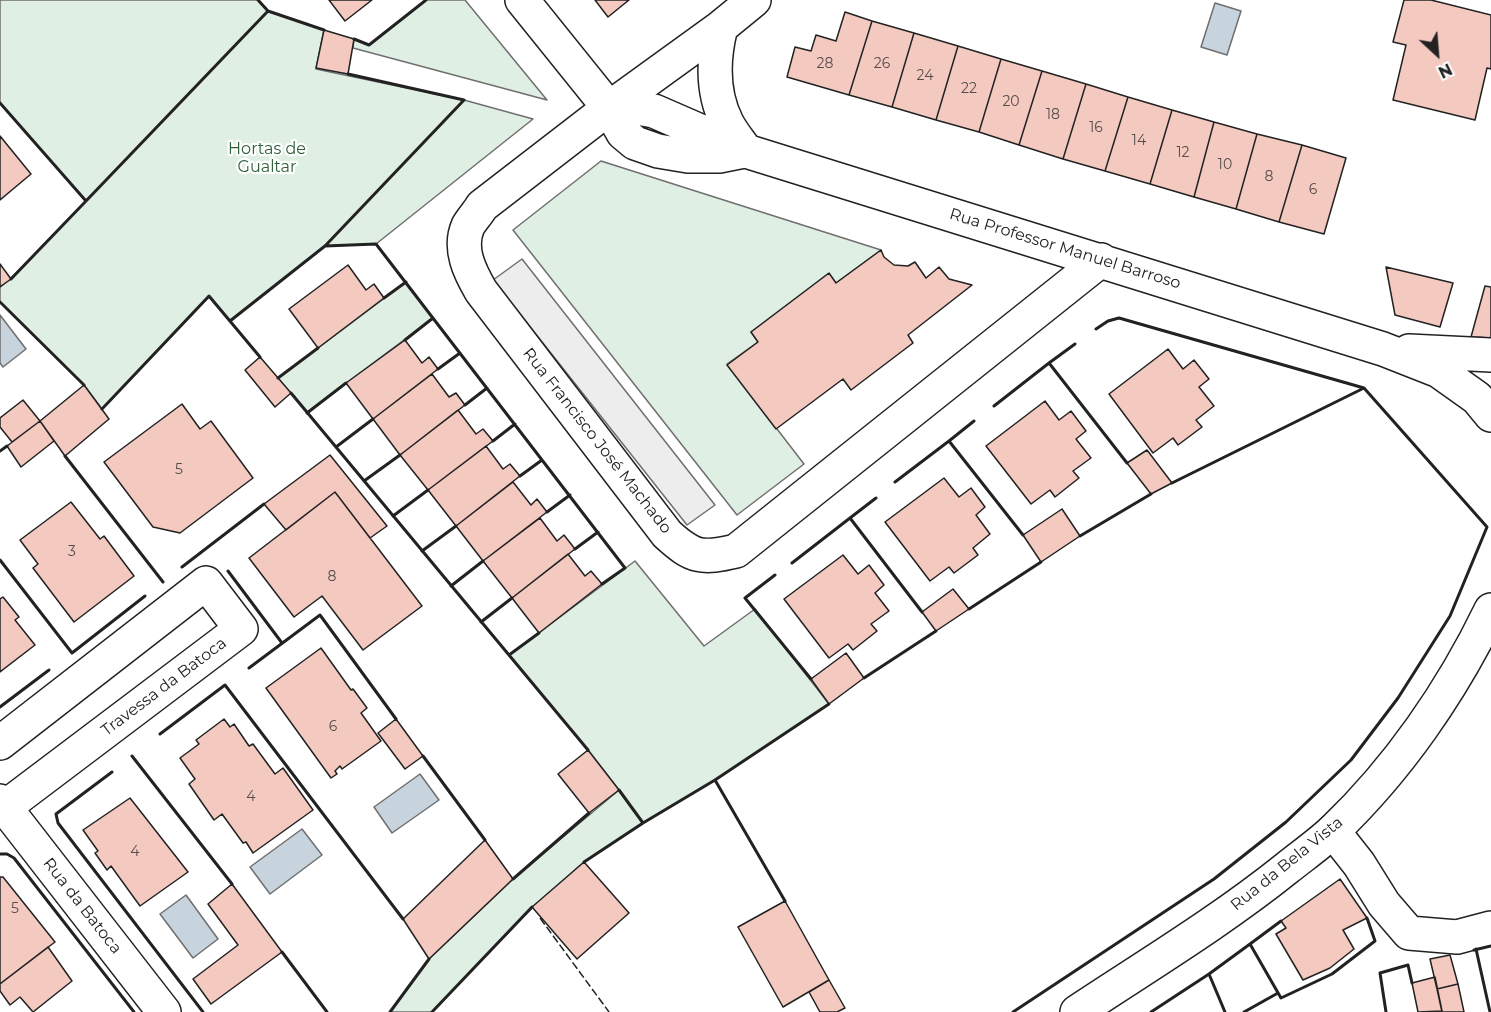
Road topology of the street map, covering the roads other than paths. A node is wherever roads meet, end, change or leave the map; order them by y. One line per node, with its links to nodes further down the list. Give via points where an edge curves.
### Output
1 (522, 0): 4 (street)
2 (754, 0): 3 (street, Rua Francisco José Machado)
3 (721, 27): 4 (street, Rua Francisco José Machado); 5 (street, via 715,51 715,86 727,123)
4 (609, 108): 5 (street, Rua Professor Manuel Barroso, via 654,111); 6 (street, Rua Francisco José Machado, via 482,206 468,228 464,250 469,271 481,291 667,534 685,550 710,557 736,551)
5 (746, 151): 6 (street, Rua Professor Manuel Barroso)
6 (1101, 260): 7 (street, Rua Professor Manuel Barroso)
7 (1383, 349): 8 (street); 9 (street, via 1438,371 1477,398)
8 (1491, 355)
9 (1491, 415)
10 (1491, 610): 13 (street, Rua da Bela Vista, via 1423,725 1389,771)
11 (0, 743): 12 (street, Travessa da Batoca, via 206,583 241,629)
12 (2, 806): 15 (street, Rua da Batoca)
13 (1333, 831): 14 (street, via 1409,933 1457,937); 16 (street, Rua da Bela Vista, via 1235,907)
14 (1491, 928)
15 (164, 1012)
16 (1077, 1012)

